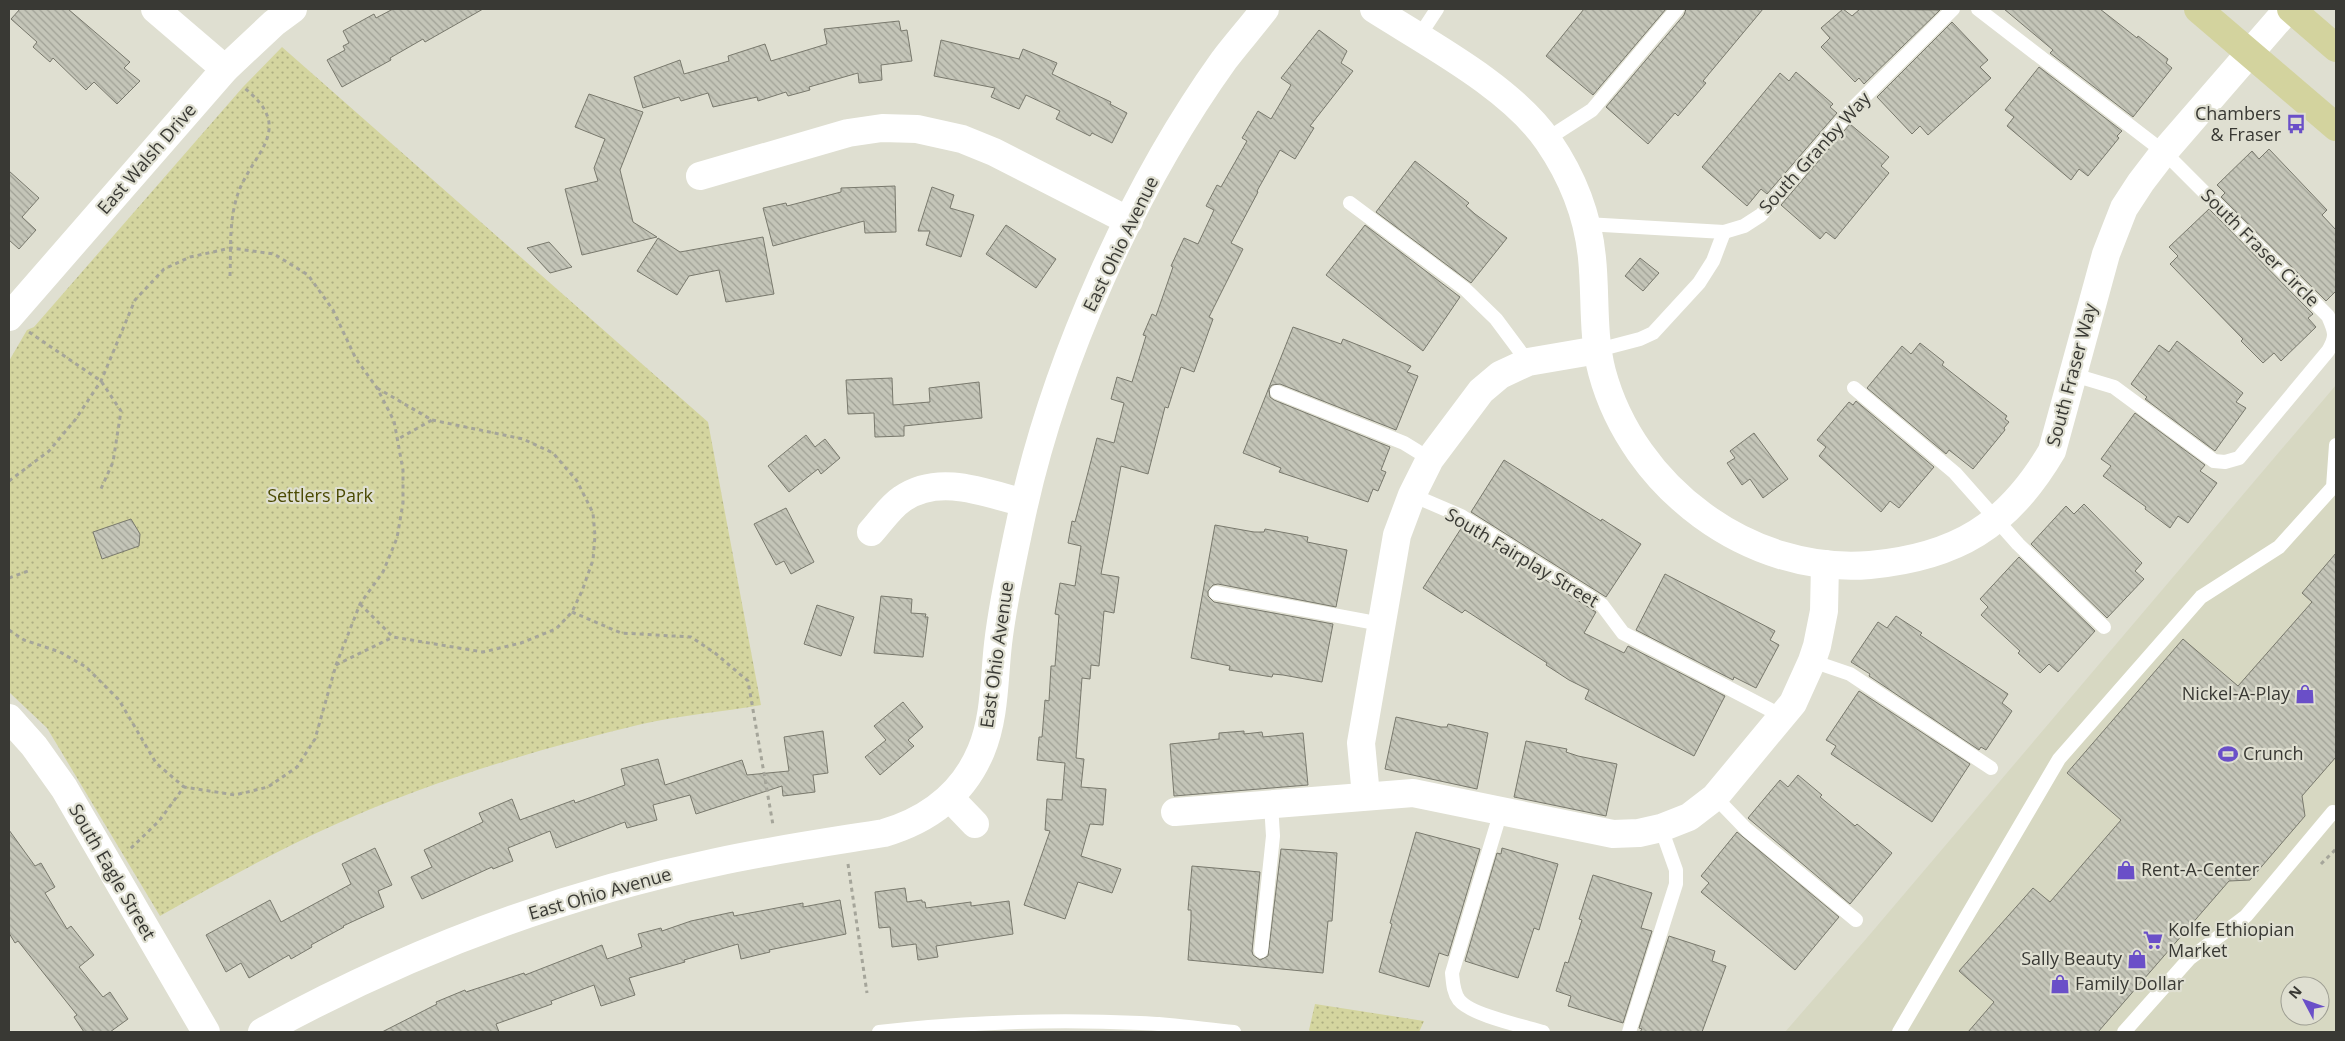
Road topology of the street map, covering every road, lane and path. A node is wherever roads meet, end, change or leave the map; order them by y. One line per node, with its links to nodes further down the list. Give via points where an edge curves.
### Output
1 (155, 9): 14 (street)
2 (293, 9): 14 (street, East Walsh Drive, via 274,23)
3 (1265, 9): 20 (street, East Ohio Avenue, via 1196,101)
4 (1374, 9): 11 (street, South Fraser Way)
5 (1437, 9): 11 (lane)
6 (1677, 9): 16 (lane, via 1592,110)
7 (1953, 9): 22 (lane, South Granby Way, via 1853,108 1761,215 1744,226)
8 (1978, 9): 17 (lane)
9 (2198, 9): 13 (main road)
10 (2289, 9): 12 (main road); 13 (street, South Fraser Way)
11 (1418, 38): 16 (street, South Fraser Way, via 1494,87 1523,112)
12 (2336, 48)
13 (2248, 52): 15 (main road); 17 (street, South Fraser Way)
14 (234, 78): 23 (path, via 254,96 268,115 269,139 236,197 230,224); 25 (street, East Walsh Drive)
15 (2336, 127)
16 (1547, 140): 21 (street, South Fraser Way, via 1578,195)
17 (2164, 152): 28 (street, South Fraser Way, via 2124,208 2113,233); 28 (lane, South Fraser Circle, via 2328,316 2335,340 2239,458 2226,462 2214,461 2114,387)
18 (700, 176): 20 (street, via 848,133 882,128 917,129 962,139 994,152)
19 (1350, 203): 27 (lane, via 1465,289 1496,319)
20 (1129, 221): 40 (street, East Ohio Avenue, via 1064,372)
21 (1586, 224): 22 (lane, South Granby Way); 26 (street, South Fraser Way, via 1592,257 1594,333)
22 (1724, 232): 26 (lane, via 1713,261 1699,283 1653,333)
23 (231, 248): 24 (path); 29 (path, via 190,257 164,269 135,300); 30 (path, via 274,254 308,275 333,310 356,359)
24 (230, 276)
25 (14, 318): 29 (path)
26 (1598, 350): 27 (street); 43 (street, South Fraser Way, via 1602,374 1617,412 1637,448 1682,500 1715,525 1751,544 1790,558)
27 (1528, 362): 36 (street, via 1500,375 1481,391)
28 (2074, 375): 41 (street, South Fraser Way, via 2052,452 2036,478)
29 (101, 381): 37 (path, via 49,451); 38 (path, via 121,411 113,462)
30 (376, 388): 33 (path); 34 (path, via 394,421)
31 (1854, 388): 41 (lane, via 1955,473)
32 (1277, 392): 36 (lane, via 1404,442)
33 (432, 420): 34 (path); 48 (path, via 523,439 552,452 578,481 593,513 595,536 593,560)
34 (398, 439): 47 (path, via 403,470 403,504 396,538 383,572)
35 (2336, 445): 82 (lane, via 2333,487 2279,547 2201,597 2059,760)
36 (1430, 459): 39 (street)
37 (9, 481)
38 (100, 491)
39 (1412, 495): 49 (street, via 1397,535); 55 (lane, South Fairplay Street, via 1461,516 1602,605 1623,633)
40 (1024, 502): 42 (street, via 961,487 924,488 903,498); 61 (street, East Ohio Avenue, via 998,642 989,723 982,750 968,776)
41 (1996, 520): 43 (street, South Fraser Way, via 1967,540 1938,552 1899,562 1858,566); 50 (lane)
42 (871, 532)
43 (1825, 564): 53 (street, via 1824,611)
44 (28, 571): 45 (path)
45 (9, 578)
46 (1216, 593): 49 (lane)
47 (360, 604): 52 (path); 54 (path)
48 (572, 612): 52 (path, via 556,629 522,643 483,652); 68 (path, via 621,633 691,637 748,681)
49 (1381, 624): 59 (street, via 1361,743)
50 (2104, 627)
51 (9, 630): 58 (path, via 24,640 60,652 86,667 119,700 156,763)
52 (393, 637): 54 (path)
53 (1812, 662): 55 (street, via 1793,703); 57 (lane, via 1850,674)
54 (336, 665): 58 (path, via 315,738 297,767 268,786 235,795)
55 (1782, 716): 60 (street)
56 (9, 718): 76 (street, South Eagle Street, via 64,788)
57 (1991, 768)
58 (184, 787): 70 (path, via 159,821)
59 (1366, 796): 62 (street); 63 (street, via 1413,792)
60 (1715, 797): 67 (street, via 1689,817); 73 (lane, via 1747,830)
61 (950, 798): 66 (street); 68 (street, East Ohio Avenue, via 905,827)
62 (1271, 804): 64 (street); 74 (lane, via 1273,836)
63 (1502, 811): 67 (street, via 1612,834); 80 (lane, via 1452,973 1453,987 1458,999 1469,1009)
64 (1175, 812)
65 (2336, 814): 83 (lane, via 2333,812 2246,916 2189,959)
66 (975, 824)
67 (1661, 828): 81 (lane, via 1676,870 1676,884)
68 (777, 850): 77 (street, East Ohio Avenue, via 630,883 544,909 460,939 378,974)
69 (2336, 850): 72 (path)
70 (124, 855)
71 (848, 863): 75 (path)
72 (2321, 864)
73 (1856, 920)
74 (1261, 951)
75 (867, 993)
76 (206, 1032)
77 (262, 1032)
78 (878, 1032): 79 (lane, via 948,1024 1045,1020 1141,1023)
79 (1234, 1032)
80 (1543, 1032)
81 (1629, 1032)
82 (1899, 1032)
83 (2124, 1032)

